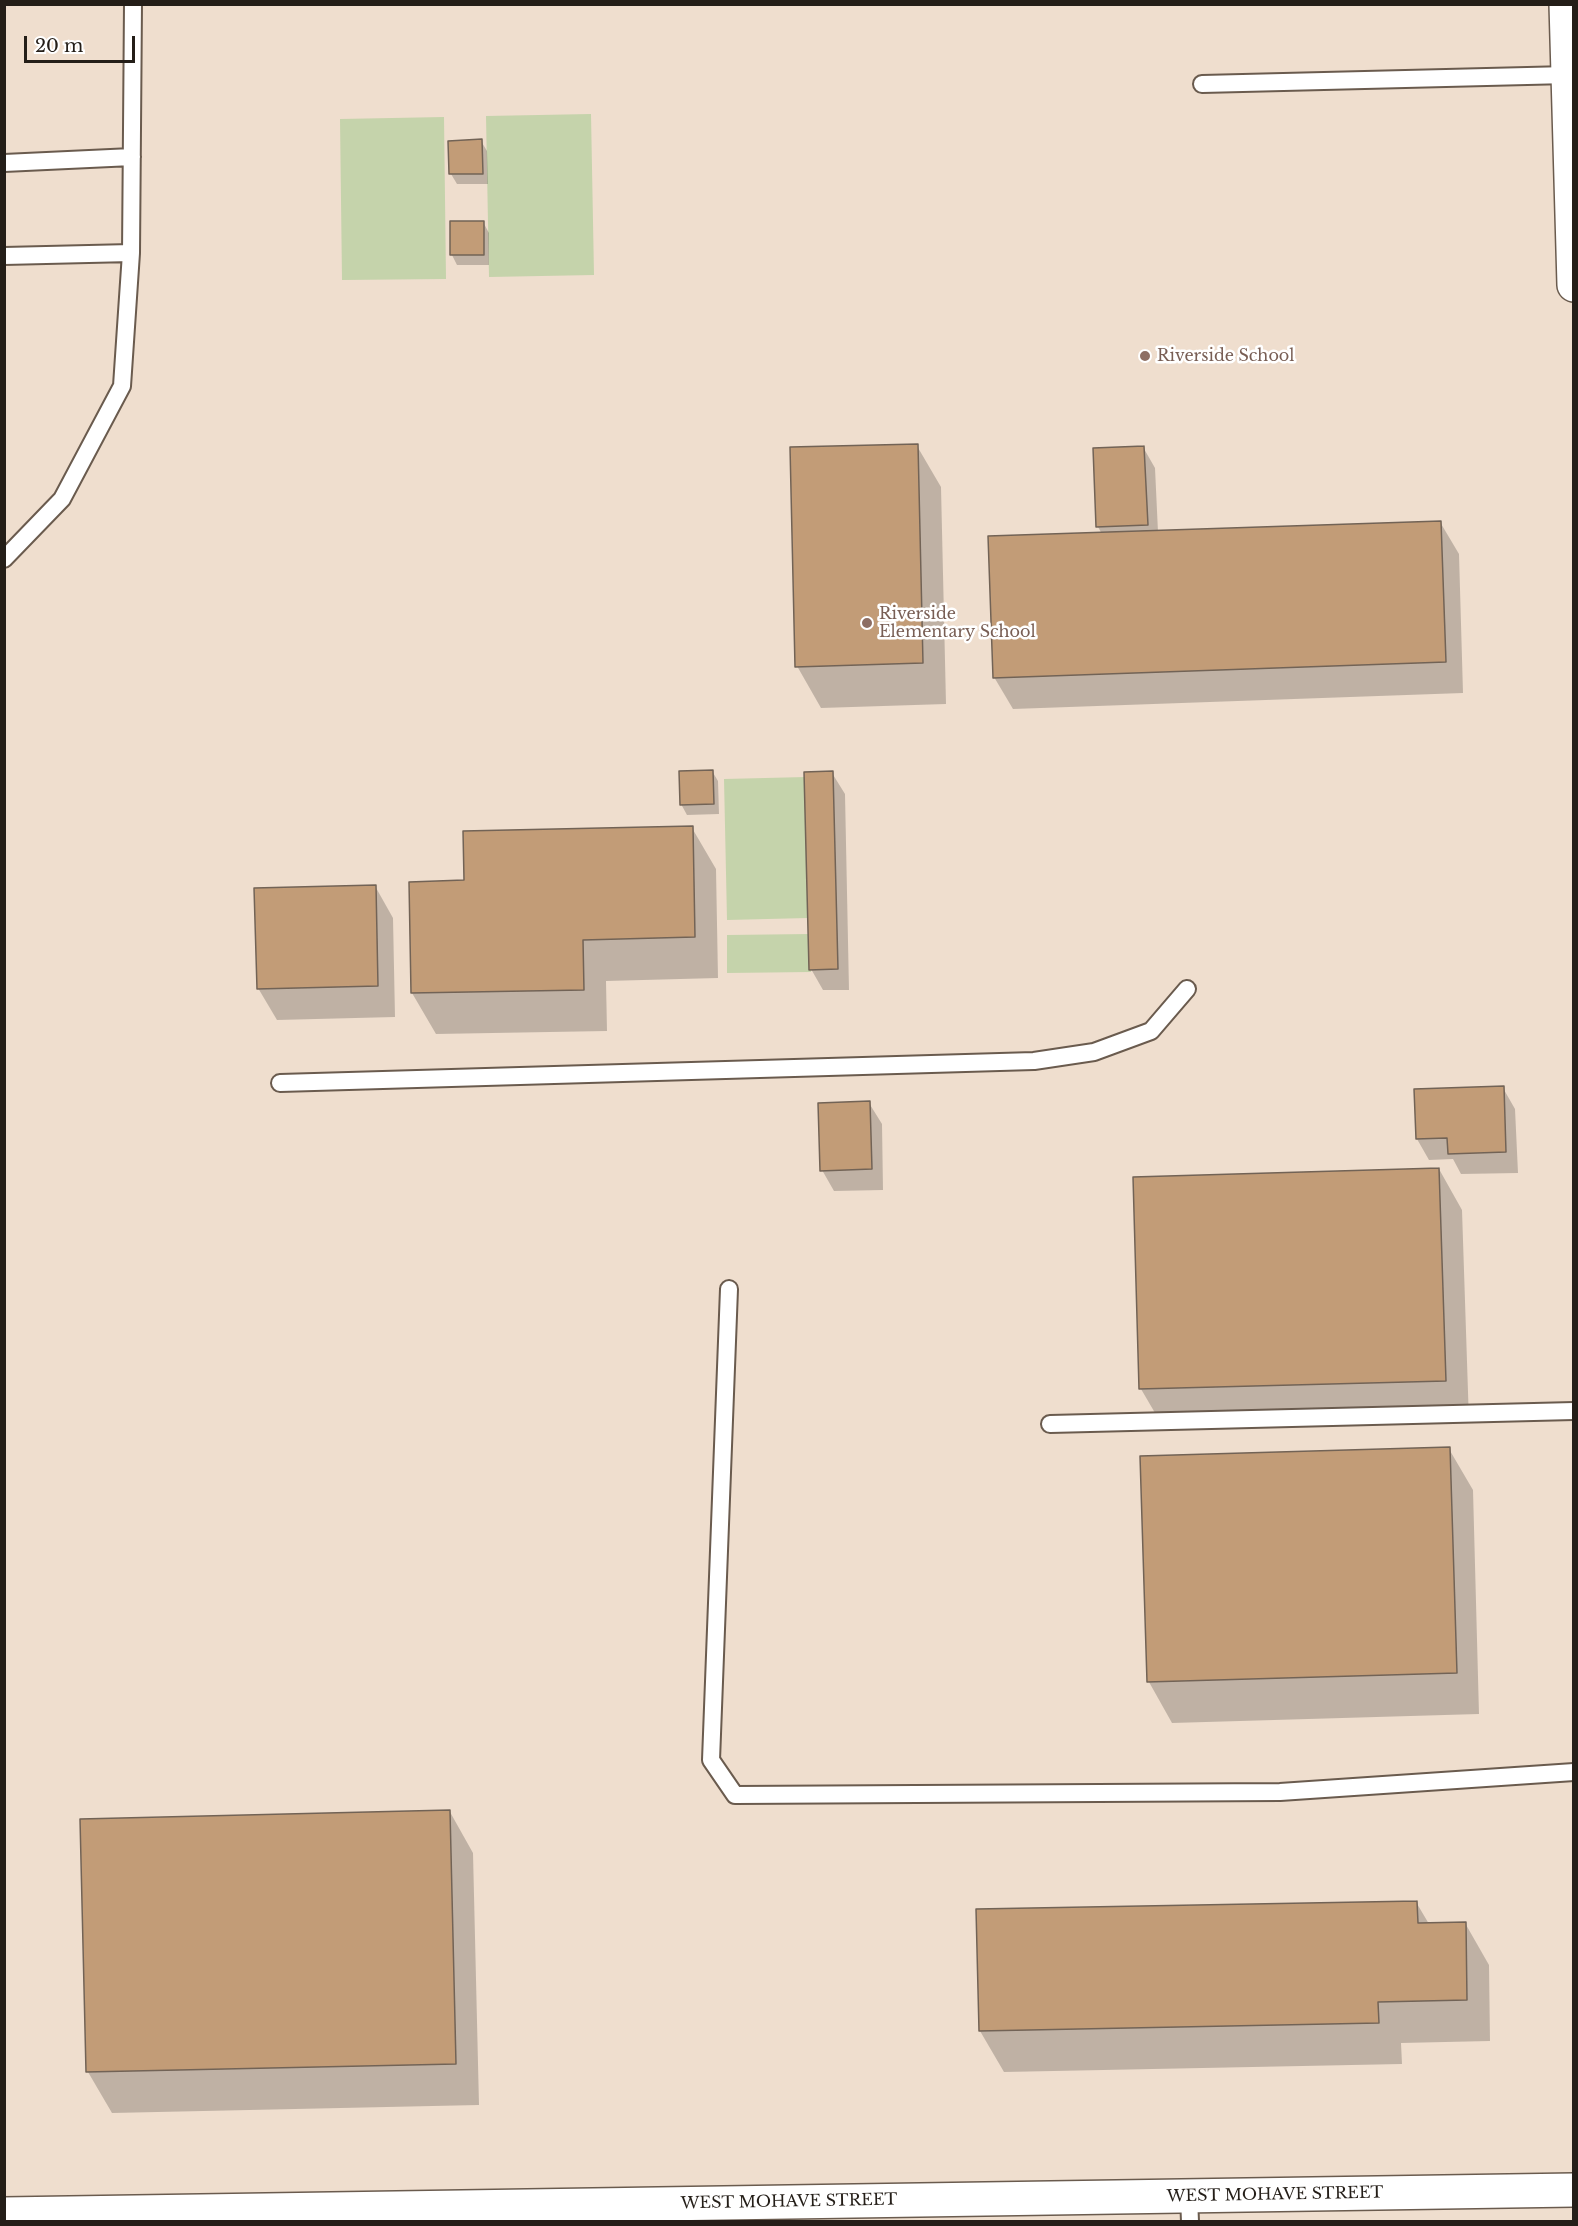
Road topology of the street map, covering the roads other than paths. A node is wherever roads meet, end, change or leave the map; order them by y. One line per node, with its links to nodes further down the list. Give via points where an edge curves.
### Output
1 (133, 4): 5 (lane)
2 (1566, 4): 3 (street)
3 (1568, 75): 4 (lane); 9 (street)
4 (1202, 84)
5 (132, 156): 6 (lane); 7 (lane)
6 (4, 164)
7 (131, 253): 8 (lane); 10 (lane, via 122,386 62,499)
8 (4, 256)
9 (1574, 285)
10 (4, 559)
11 (1186, 989): 12 (lane, via 1151,1031 1094,1052 1034,1061)
12 (280, 1083)
13 (729, 1289): 16 (lane, via 711,1760 735,1795 1280,1792)
14 (1574, 1411): 15 (lane)
15 (1050, 1424)
16 (1574, 1772)
17 (1574, 2190): 18 (street, WEST MOHAVE STREET)
18 (1190, 2209): 19 (street, WEST MOHAVE STREET)
19 (827, 2212): 21 (street, WEST MOHAVE STREET)
20 (4, 2214): 21 (street, WEST MOHAVE STREET)
21 (214, 2216)

